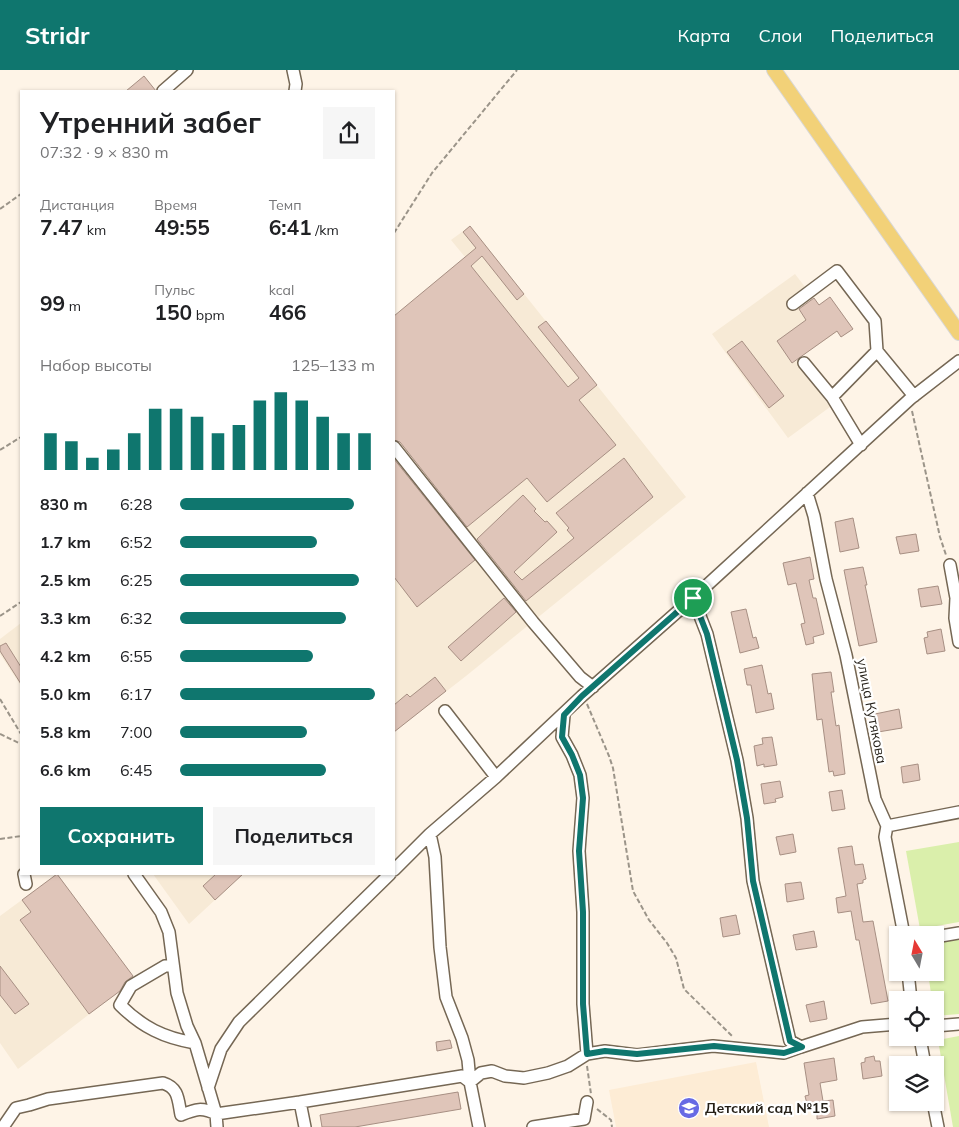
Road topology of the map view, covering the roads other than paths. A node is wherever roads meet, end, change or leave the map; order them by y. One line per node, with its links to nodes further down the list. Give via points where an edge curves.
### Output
1 (187, 70): 4 (street)
2 (293, 70): 5 (street)
3 (774, 70): 7 (main road)
4 (164, 90)
5 (295, 90)
6 (793, 304): 8 (street, via 837,272 875,321)
7 (959, 333)
8 (877, 350): 11 (street); 12 (street)
9 (959, 361): 11 (street)
10 (804, 363): 12 (street)
11 (912, 397): 13 (street)
12 (832, 398): 13 (street)
13 (861, 445): 15 (street)
14 (395, 448): 19 (street, via 533,622 580,677)
15 (807, 493): 17 (street); 24 (street, улица Кутякова, via 846,656 875,799)
16 (950, 565): 18 (street)
17 (693, 598): 19 (street); 37 (street, via 707,634 737,760 753,881 790,1041)
18 (959, 642)
19 (593, 687): 21 (street)
20 (445, 711): 22 (street)
21 (564, 715): 22 (street); 38 (street, via 562,737 580,775 583,798 579,851)
22 (496, 777): 25 (street)
23 (959, 812): 24 (street)
24 (887, 826): 29 (street, улица Кутякова, via 886,844)
25 (430, 834): 26 (street); 39 (street, via 435,857 446,997 462,1038)
26 (395, 869)
27 (135, 875): 32 (street, via 161,912 169,932)
28 (389, 875): 40 (street, via 239,1022 222,1049)
29 (902, 926)
30 (959, 933): 31 (street)
31 (944, 936)
32 (173, 965): 36 (street, via 177,992); 36 (street, via 152,972 131,986 120,1005 135,1020 155,1032)
33 (959, 1024): 35 (street)
34 (889, 1025): 37 (street, via 862,1028)
35 (944, 1025)
36 (195, 1043): 40 (street)
37 (802, 1047): 38 (street, via 784,1053 714,1046 637,1054 605,1051)
38 (587, 1054): 39 (street, via 548,1073 524,1078 492,1071 481,1073)
39 (470, 1082): 41 (street, via 462,1076); 50 (street)
40 (208, 1088): 44 (street)
41 (300, 1102): 44 (street); 49 (street)
42 (587, 1102): 51 (street, via 584,1119)
43 (935, 1111): 52 (street)
44 (216, 1114): 45 (street, via 205,1109); 48 (street)
45 (181, 1115): 46 (street, via 176,1092 163,1083 48,1099 16,1108); 47 (street)
46 (3, 1127)
47 (183, 1127)
48 (217, 1127)
49 (305, 1127)
50 (479, 1127)
51 (534, 1127)
52 (938, 1127)

